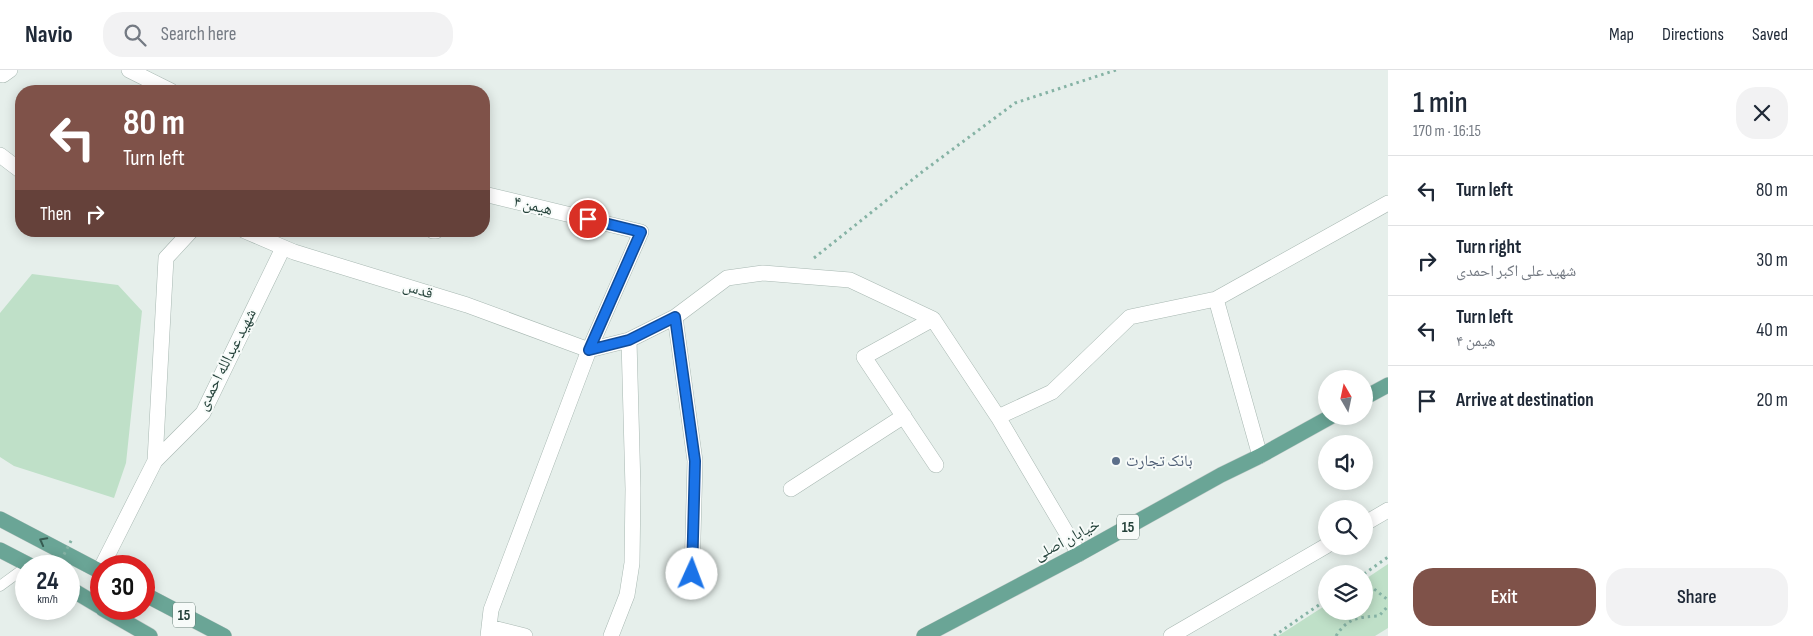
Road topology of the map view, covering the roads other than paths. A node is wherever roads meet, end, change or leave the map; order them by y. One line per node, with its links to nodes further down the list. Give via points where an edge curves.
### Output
1 (10, 70): 3 (street)
2 (128, 70): 4 (street)
3 (0, 74)
4 (159, 85)
5 (0, 155): 6 (street)
6 (15, 166)
7 (490, 195): 16 (street, هیمن ۴, via 641,232)
8 (1388, 203): 12 (street)
9 (185, 237): 23 (street, via 166,258)
10 (258, 237): 11 (street, قدس)
11 (283, 248): 16 (street, قدس, via 468,305); 23 (street, شهید عبدالله احمدی, via 203,413)
12 (1216, 299): 20 (street, via 1130,317 1052,392); 22 (street)
13 (675, 317): 14 (street, via 728,278 763,273 850,280); 15 (street); 35 (street, via 695,461)
14 (933, 319): 19 (street, via 864,357); 20 (street)
15 (629, 340): 16 (street); 44 (street, via 632,563 627,595)
16 (589, 350): 40 (street, via 491,610)
17 (1388, 385): 18 (main road)
18 (1373, 393)
19 (904, 416): 24 (street); 25 (street)
20 (998, 417): 31 (street)
21 (1318, 424): 22 (main road, خیابان اصلی / 15)
22 (1260, 456): 31 (main road, خیابان اصلی / 15)
23 (155, 461): 32 (street)
24 (936, 465)
25 (791, 489)
26 (1388, 510): 28 (street)
27 (0, 519): 34 (main road, one-way to 27)
28 (1373, 519)
29 (0, 550): 33 (main road)
30 (1318, 551): 46 (street)
31 (1079, 554): 45 (main road, خیابان اصلی / 15)
32 (108, 555)
33 (15, 558)
34 (90, 564)
35 (692, 574)
36 (15, 576): 37 (lane)
37 (0, 586)
38 (155, 600): 42 (main road, 15)
39 (123, 620): 41 (main road, 15)
40 (488, 632): 43 (street)
41 (150, 636)
42 (224, 636)
43 (525, 636)
44 (611, 636)
45 (924, 636)
46 (1171, 636)

